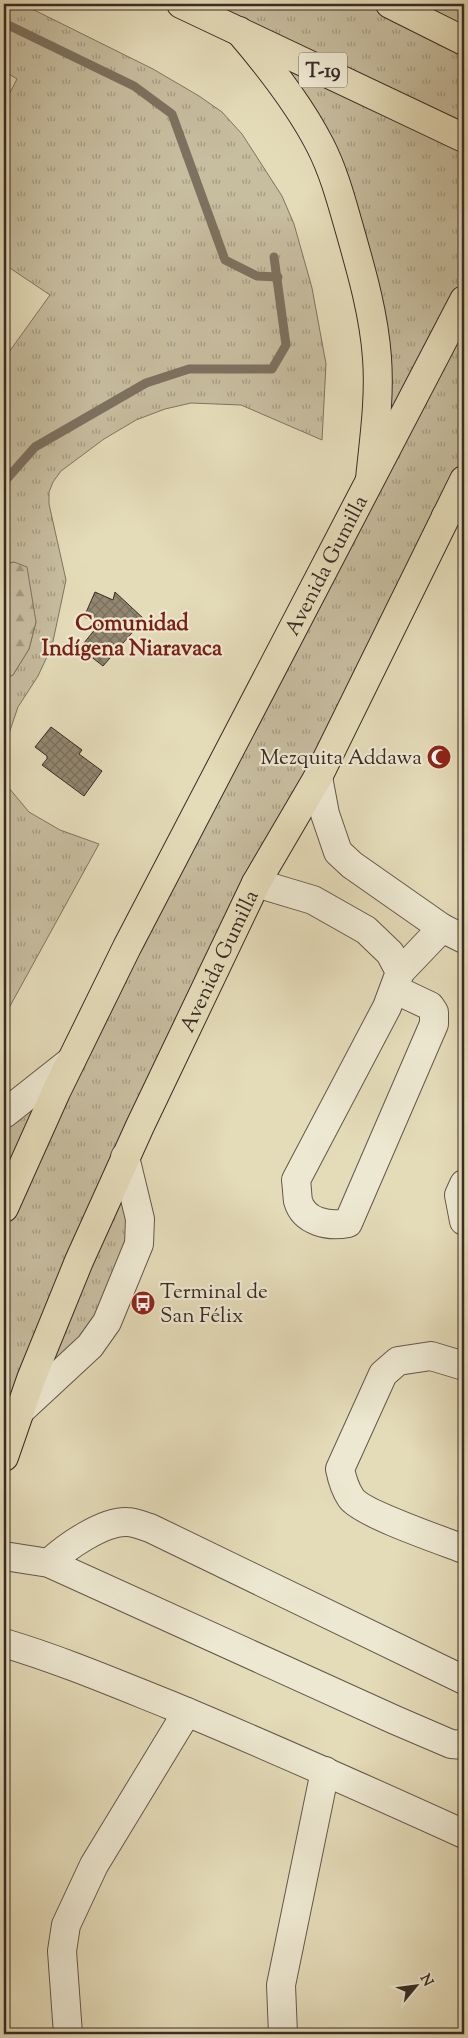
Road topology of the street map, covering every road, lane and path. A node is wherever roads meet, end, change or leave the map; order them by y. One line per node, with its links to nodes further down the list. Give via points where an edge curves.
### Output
1 (181, 4): 3 (main road, T-19)
2 (390, 4): 4 (main road)
3 (239, 31): 5 (main road, T-19); 7 (main road, via 267,63 293,101 320,146 340,195 371,307 377,358 377,405)
4 (464, 42)
5 (464, 138)
6 (464, 300): 7 (main road, Avenida Gumilla)
7 (370, 479): 14 (main road, Avenida Gumilla)
8 (464, 480): 9 (main road, Avenida Gumilla)
9 (455, 508): 10 (main road, Avenida Gumilla)
10 (318, 777): 11 (main road, Avenida Gumilla); 12 (street, via 325,814 338,852 352,865)
11 (256, 883): 13 (street, via 313,900 366,930 390,953); 16 (main road, Avenida Gumilla)
12 (453, 933): 13 (street)
13 (397, 980): 13 (street, via 387,1007 296,1180 299,1202 308,1218 333,1226 348,1223 434,1024 434,1012 430,1006)
14 (71, 1061): 15 (street); 18 (main road, Avenida Gumilla)
15 (4, 1114)
16 (125, 1157): 21 (main road, Avenida Gumilla); 21 (street, via 140,1219 139,1244 106,1322 90,1346)
17 (464, 1184): 19 (street, via 459,1195)
18 (4, 1208)
19 (464, 1221)
20 (464, 1366): 23 (street, via 431,1356 398,1361 383,1374 340,1469 352,1500 364,1508)
21 (20, 1410): 22 (main road, Avenida Gumilla)
22 (4, 1456)
23 (464, 1550)
24 (4, 1556): 25 (street)
25 (49, 1563): 27 (street, via 64,1548 101,1528 127,1522 150,1528); 29 (street, via 395,1720 451,1744)
26 (4, 1643): 28 (street, via 54,1658)
27 (464, 1680)
28 (187, 1712): 30 (street); 32 (street, via 94,1865 66,1925 62,1950)
29 (464, 1745)
30 (325, 1770): 31 (street); 33 (street, via 281,1985)
31 (464, 1834)
32 (68, 2034)
33 (283, 2034)

